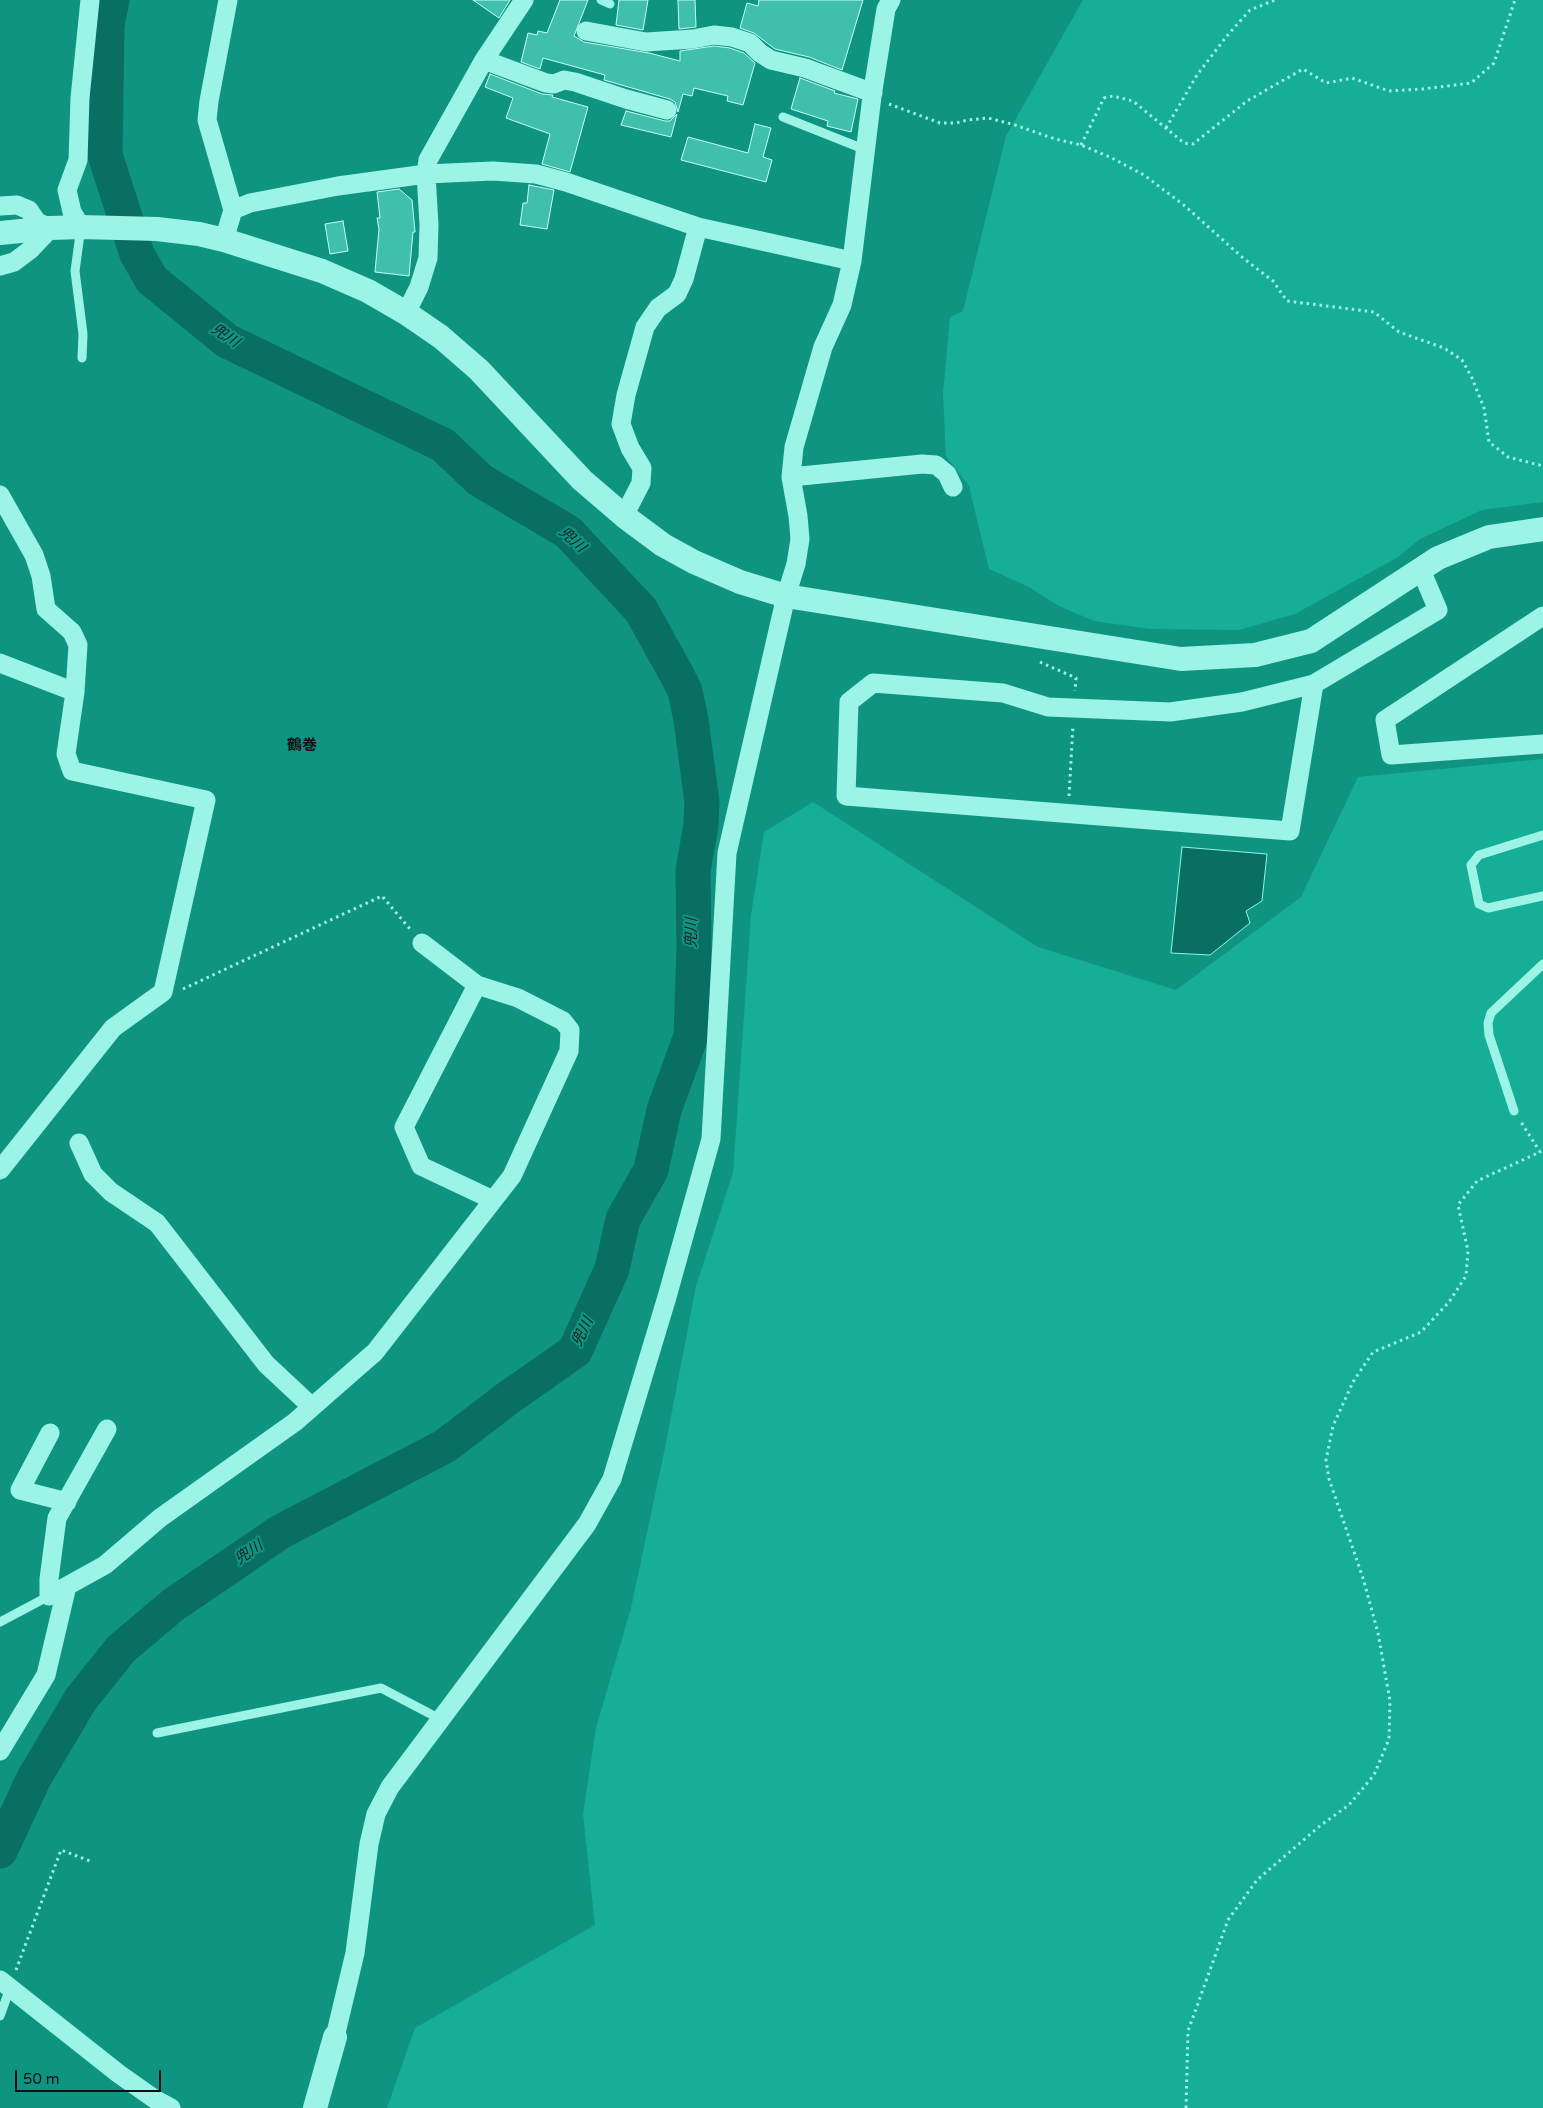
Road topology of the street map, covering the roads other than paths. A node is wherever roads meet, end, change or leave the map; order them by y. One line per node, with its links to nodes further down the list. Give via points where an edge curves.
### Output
1 (90, 0): 16 (street, via 80,98 78,160 67,190 72,212)
2 (228, 0): 15 (street, via 207,120)
3 (524, 0): 8 (street)
4 (601, 0): 6 (lane)
5 (891, 0): 9 (street, via 886,9)
6 (610, 4)
7 (586, 31): 9 (street, via 646,42 714,35 732,37 750,43 771,60 805,68)
8 (484, 60): 10 (street, via 546,84 564,80 575,82); 13 (street, via 428,160)
9 (873, 95): 12 (street)
10 (667, 110)
11 (783, 117): 12 (lane)
12 (866, 150): 21 (street)
13 (426, 174): 15 (street, via 338,186 250,203); 17 (street, via 493,171 536,174); 23 (street, via 428,258 419,288)
14 (0, 206): 18 (street, via 17,205 29,210 37,222)
15 (233, 210): 20 (street)
16 (81, 227): 18 (street); 20 (street, via 157,229); 24 (lane, via 75,271 83,334)
17 (698, 227): 21 (street); 28 (street, via 677,294 658,308 645,326 626,395 622,424 630,448 642,468 641,483)
18 (51, 228): 19 (street); 22 (street, via 14,262)
19 (0, 233)
20 (221, 239): 23 (street, via 322,271 368,291)
21 (852, 261): 25 (street, via 842,305 823,347 806,401 794,447)
22 (0, 266)
23 (406, 313): 28 (street, via 442,337 479,370 582,480)
24 (82, 358)
25 (791, 477): 26 (street, via 922,464 936,465); 31 (street, via 800,539)
26 (954, 488)
27 (0, 495): 35 (street, via 34,555 46,609 72,632 78,645)
28 (624, 516): 31 (street, via 694,562 740,582)
29 (1543, 529): 30 (street, via 1489,537 1438,558)
30 (1421, 570): 31 (street, via 1311,640 1255,655 1181,659); 34 (street, via 1438,610)
31 (786, 596): 53 (street, via 727,853 710,1139 628,1431 612,1479 587,1524)
32 (1543, 616): 36 (street, via 1385,720 1391,755)
33 (0, 663): 35 (street)
34 (1314, 684): 34 (street, via 1290,831 846,796 849,702 873,683 1003,693 1048,707 1170,712 1242,702)
35 (74, 692): 44 (street, via 66,754 72,771 206,800 163,992 112,1028)
36 (1543, 744)
37 (1543, 835): 38 (lane, via 1479,855 1471,865 1478,904 1488,908)
38 (1543, 896)
39 (422, 943): 41 (street)
40 (1543, 964): 42 (lane, via 1491,1013 1488,1023)
41 (477, 984): 45 (street, via 404,1127 421,1166); 45 (street, via 518,998 563,1020 570,1030 565,1060 512,1176)
42 (1514, 1111)
43 (79, 1143): 46 (street, via 93,1174 111,1192 158,1223 266,1364)
44 (0, 1170)
45 (493, 1200): 46 (street, via 375,1352)
46 (312, 1407): 50 (street, via 160,1518 105,1565)
47 (107, 1429): 49 (street)
48 (50, 1433): 49 (street, via 20,1490)
49 (67, 1502): 51 (street, via 58,1518)
50 (67, 1586): 51 (street); 55 (street, via 46,1675)
51 (49, 1596): 52 (lane)
52 (0, 1622)
53 (440, 1719): 54 (lane, via 381,1688); 58 (street, via 390,1787 376,1814 354,1953)
54 (157, 1733)
55 (0, 1751)
56 (5, 1984): 57 (lane); 59 (street, via 119,2074)
57 (0, 2016)
58 (335, 2037): 60 (street)
59 (171, 2108)
60 (315, 2108)

